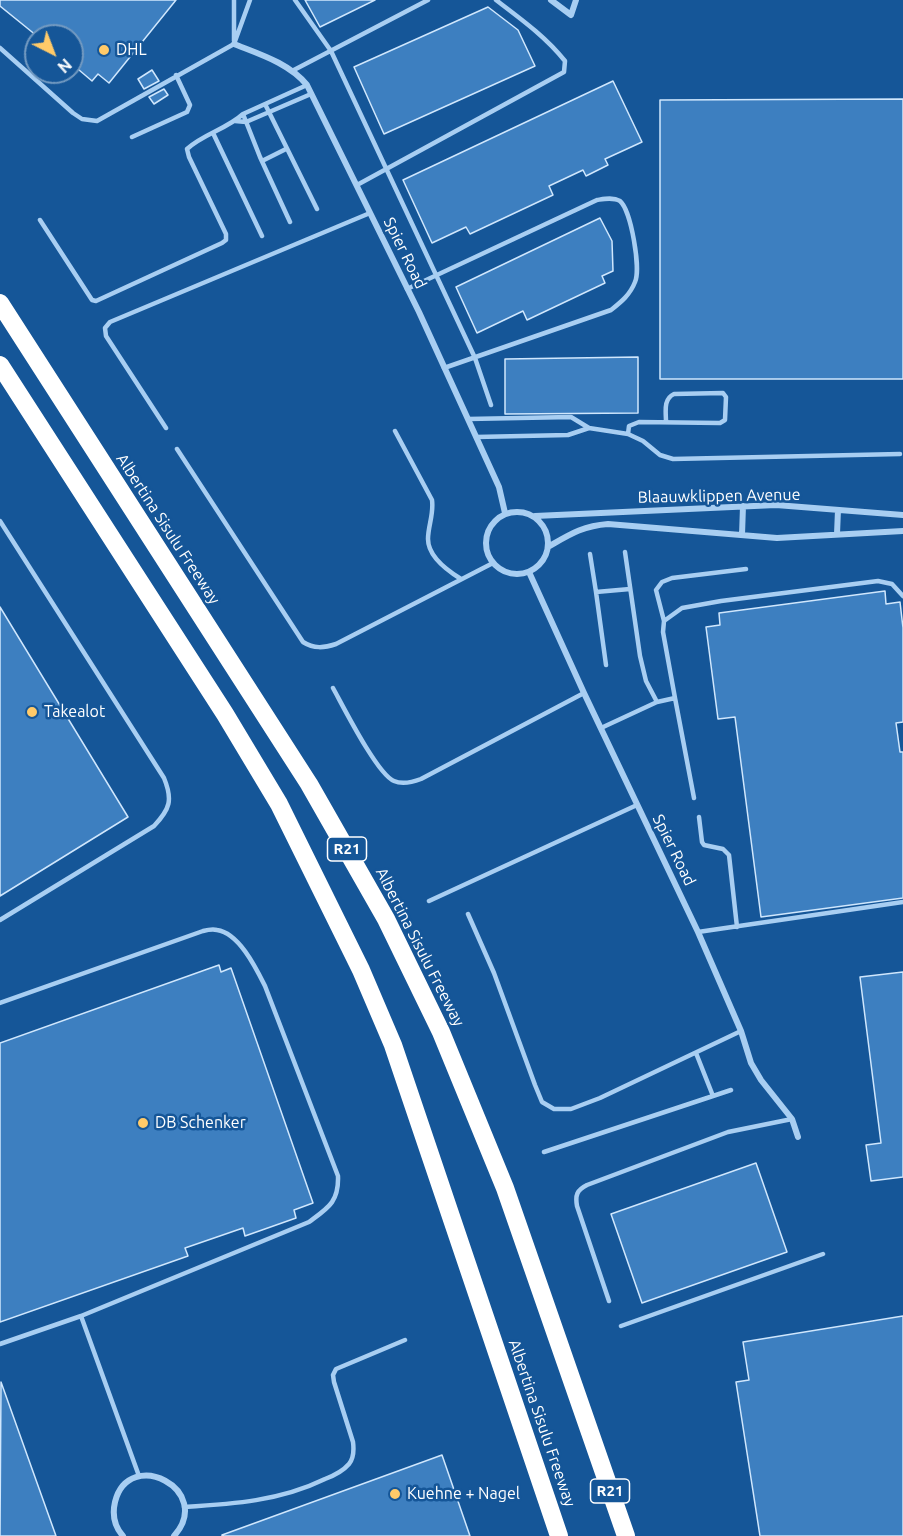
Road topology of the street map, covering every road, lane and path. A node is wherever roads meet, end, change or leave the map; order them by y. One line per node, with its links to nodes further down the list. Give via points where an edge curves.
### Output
1 (234, 0): 8 (lane)
2 (249, 0): 8 (lane)
3 (295, 0): 10 (lane)
4 (428, 0): 10 (lane)
5 (496, 0): 24 (lane, via 557,51 565,61 564,72)
6 (551, 0): 7 (street, via 571,15)
7 (576, 0)
8 (234, 44): 11 (street, Spier Road); 12 (lane)
9 (0, 48): 12 (lane, via 73,113 90,121 105,117)
10 (331, 51): 11 (lane); 24 (lane)
11 (292, 71): 13 (street, Spier Road)
12 (176, 75): 21 (lane, via 190,108)
13 (307, 85): 14 (street, Spier Road); 15 (lane)
14 (311, 94): 16 (lane); 25 (street, Spier Road)
15 (265, 104): 16 (lane); 17 (lane)
16 (268, 112): 19 (lane); 22 (lane)
17 (243, 114): 18 (lane); 19 (lane)
18 (235, 121): 19 (lane); 20 (lane)
19 (246, 122): 23 (lane)
20 (213, 133): 28 (lane, via 187,149 187,153 226,234 222,243 96,301); 30 (lane)
21 (132, 137)
22 (286, 149): 23 (lane); 26 (lane)
23 (262, 160): 29 (lane)
24 (386, 169): 25 (lane); 31 (lane)
25 (357, 185): 27 (street, Spier Road)
26 (317, 209)
27 (370, 213): 32 (street, Spier Road); 40 (lane, via 110,322 105,328 106,336)
28 (39, 219)
29 (291, 222)
30 (262, 236)
31 (436, 275): 32 (lane); 34 (lane); 34 (lane, via 597,200 613,198 627,211 637,260 636,280 626,298 611,310)
32 (407, 289): 36 (street, Spier Road)
33 (0, 303): 101 (highway, Albertina Sisulu Freeway / R21, via 309,784 386,919 441,1032 505,1188)
34 (475, 358): 36 (lane); 37 (lane)
35 (0, 365): 100 (highway, Albertina Sisulu Freeway / R21, via 225,714 273,794 351,949 393,1045)
36 (444, 368): 38 (street, Spier Road)
37 (491, 405)
38 (468, 419): 41 (lane, via 571,417); 44 (street, Spier Road)
39 (666, 422): 39 (lane, via 720,423 725,420 726,397 715,392 674,393 666,400); 43 (lane, via 632,423)
40 (166, 428)
41 (589, 428): 43 (lane); 44 (lane, via 568,435)
42 (395, 431): 62 (lane, via 432,500 434,512 428,541 432,551 447,570)
43 (628, 434): 46 (lane, via 673,459)
44 (476, 436): 49 (street, Spier Road, via 499,487)
45 (177, 449): 62 (lane, via 303,642 310,646 336,644)
46 (900, 454)
47 (743, 506): 48 (street, Blaauwklippen Avenue); 51 (street, Blaauwklippen Avenue); 55 (street)
48 (838, 510): 50 (street, Blaauwklippen Avenue); 54 (street)
49 (505, 513): 51 (street); 59 (street, via 486,535)
50 (903, 515)
51 (535, 516): 56 (street, via 546,530)
52 (0, 522): 79 (lane, via 164,778 170,799 154,826)
53 (903, 531): 54 (street, Blaauwklippen Avenue)
54 (837, 534): 55 (street, Blaauwklippen Avenue, via 777,538)
55 (742, 535): 56 (street, Blaauwklippen Avenue, via 593,525 578,529)
56 (548, 548): 61 (street, via 542,562)
57 (625, 552): 63 (lane)
58 (590, 554): 64 (lane)
59 (493, 563): 61 (street, via 509,573); 62 (lane)
60 (746, 569): 66 (lane, via 662,582 656,590)
61 (529, 572): 69 (street, Spier Road)
62 (461, 579)
63 (630, 589): 64 (lane); 71 (lane, via 640,656 646,681)
64 (596, 592): 67 (lane)
65 (903, 596): 66 (lane, via 892,584 878,581 682,608)
66 (664, 621): 70 (lane)
67 (606, 665)
68 (333, 688): 69 (lane, via 378,765 393,781 402,783 421,779)
69 (584, 693): 72 (street, Spier Road)
70 (675, 698): 71 (lane); 73 (lane)
71 (657, 702): 72 (lane)
72 (600, 728): 74 (street, Spier Road)
73 (694, 798)
74 (637, 805): 76 (lane); 81 (street, Spier Road)
75 (699, 817): 80 (lane, via 704,845 723,849 729,855)
76 (429, 901)
77 (903, 902): 80 (lane)
78 (468, 914): 84 (lane, via 542,1102 554,1109 570,1109)
79 (0, 920)
80 (737, 927): 81 (lane)
81 (698, 932): 83 (street, Spier Road)
82 (0, 1003): 92 (lane, via 203,930 218,930 230,936 255,966 265,986 338,1176 339,1191 333,1202 309,1222)
83 (741, 1031): 84 (lane); 87 (street, Spier Road, via 751,1064)
84 (696, 1053): 86 (lane)
85 (731, 1090): 86 (lane)
86 (713, 1096): 89 (lane)
87 (792, 1119): 88 (street, Spier Road); 91 (lane, via 728,1132 577,1192 577,1206)
88 (798, 1137)
89 (544, 1152)
90 (823, 1254): 93 (lane)
91 (609, 1302)
92 (81, 1316): 95 (lane); 96 (lane)
93 (621, 1326)
94 (405, 1341): 97 (lane, via 336,1369 333,1375 353,1442 349,1465 309,1487 279,1496)
95 (0, 1344)
96 (139, 1476): 97 (street, via 154,1476 174,1486); 98 (street, via 116,1497 114,1520)
97 (184, 1507): 99 (street)
98 (123, 1536)
99 (174, 1536)
100 (559, 1536)
101 (626, 1536)

